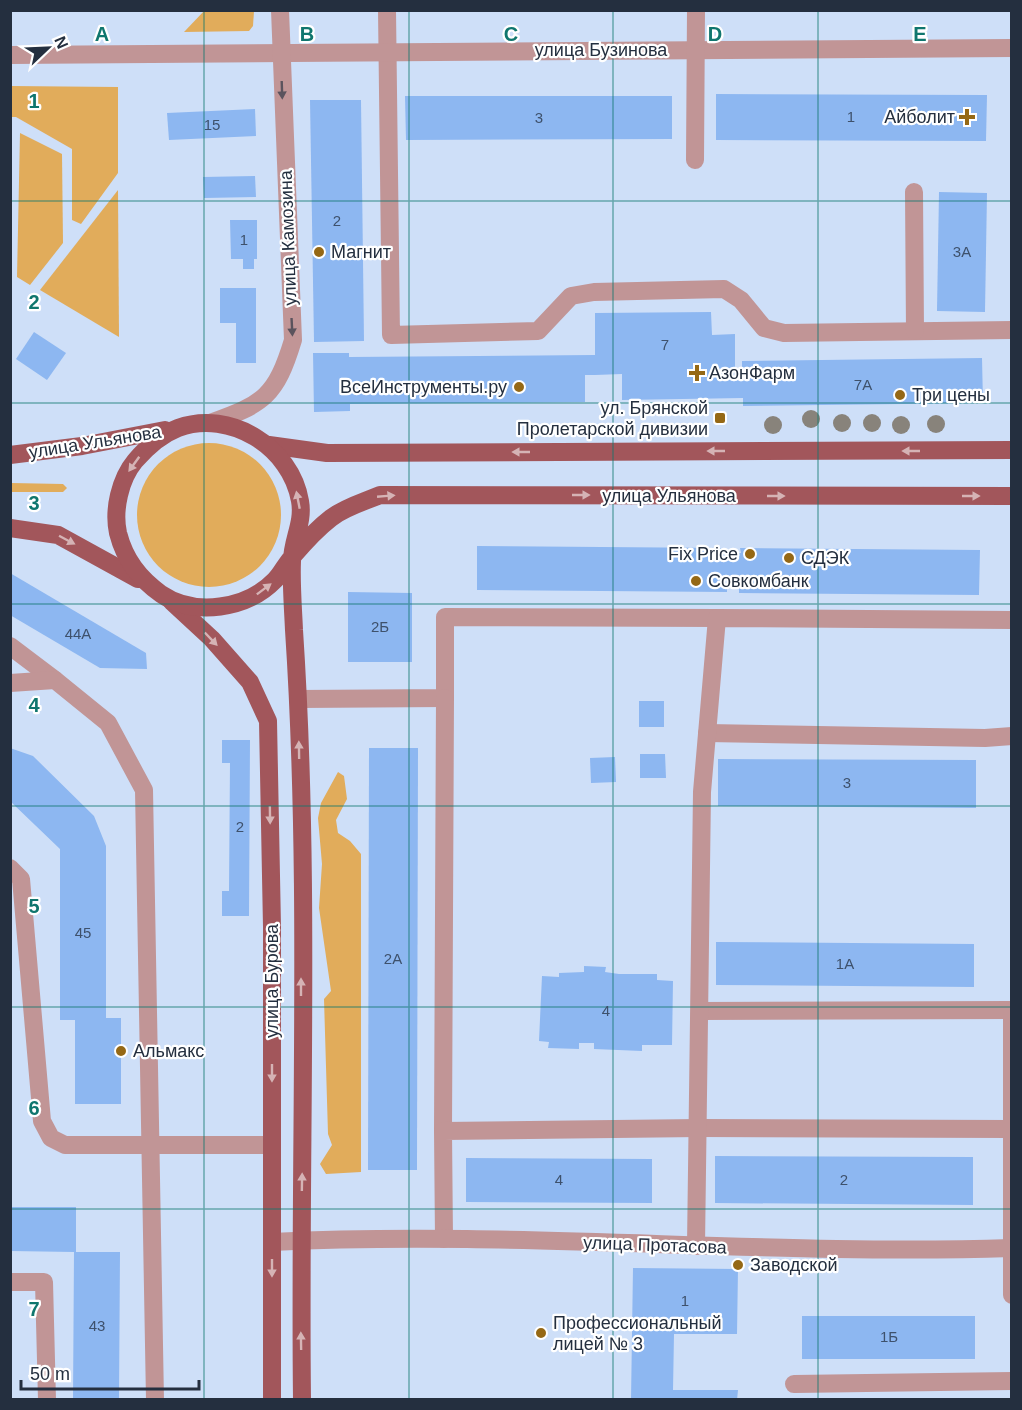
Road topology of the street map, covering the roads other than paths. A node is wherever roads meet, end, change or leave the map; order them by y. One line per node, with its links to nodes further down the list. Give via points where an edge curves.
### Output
1 (280, 10): 7 (street, улица Камозина)
2 (387, 10): 6 (street)
3 (696, 10): 5 (street)
4 (1011, 48): 5 (street, улица Бузинова)
5 (696, 49): 6 (street, улица Бузинова); 9 (street)
6 (386, 51): 7 (street, улица Бузинова); 12 (street, via 391,335 538,331 571,296 724,289 741,300 764,328 784,333)
7 (280, 53): 8 (street, улица Бузинова); 13 (street, улица Камозина, one-way to 13, via 293,340 284,369 270,393 246,410)
8 (10, 55)
9 (695, 160)
10 (914, 192): 12 (street)
11 (1011, 330): 12 (street)
12 (915, 331)
13 (210, 423): 14 (main road); 15 (main road, via 242,429)
14 (179, 428): 17 (main road, улица Ульянова); 21 (main road, one-way to 21, via 150,443 130,467 118,498 117,530 128,560)
15 (269, 445): 16 (main road, one-way to 15, via 327,453); 20 (main road, one-way to 15, via 300,530 300,501 289,470)
16 (1011, 450)
17 (10, 455)
18 (1011, 496): 20 (main road, улица Ульянова, one-way to 18, via 332,518 380,495)
19 (10, 528): 21 (main road, one-way to 21, via 57,535)
20 (291, 557): 22 (main road, one-way to 20, via 196,607 225,607 252,597 275,580); 29 (main road, улица Бурова)
21 (145, 583): 22 (main road)
22 (169, 599): 39 (main road, улица Бурова, one-way to 39, via 250,682 268,721)
23 (717, 618): 24 (street); 28 (street, via 446,617); 30 (street)
24 (1011, 620)
25 (10, 646): 26 (street)
26 (55, 680): 27 (street); 40 (street, via 108,723 144,790)
27 (10, 683)
28 (445, 698): 29 (street); 38 (street)
29 (299, 699): 42 (main road, улица Бурова, one-way to 29)
30 (707, 733): 31 (street); 34 (street, via 702,792)
31 (1011, 736)
32 (10, 868): 40 (street, via 21,879 42,1121 51,1138 65,1145)
33 (1011, 1010): 34 (street); 35 (street)
34 (700, 1011): 36 (street)
35 (1011, 1037): 37 (street)
36 (699, 1128): 37 (street); 38 (street); 44 (street)
37 (1011, 1129): 45 (street)
38 (443, 1131): 41 (street)
39 (272, 1145): 40 (street); 43 (main road, улица Бурова)
40 (151, 1147): 51 (street)
41 (444, 1239): 42 (street, улица Протасова); 44 (street, улица Протасова)
42 (300, 1241): 43 (street, улица Протасова); 53 (main road, улица Бурова, one-way to 42)
43 (272, 1242): 52 (main road, улица Бурова, one-way to 52)
44 (696, 1246): 45 (street, улица Протасова)
45 (1011, 1248): 47 (street)
46 (10, 1282): 50 (street, via 44,1282)
47 (1011, 1295)
48 (1011, 1381): 49 (street)
49 (794, 1384)
50 (47, 1400)
51 (155, 1400)
52 (272, 1400)
53 (302, 1400)

